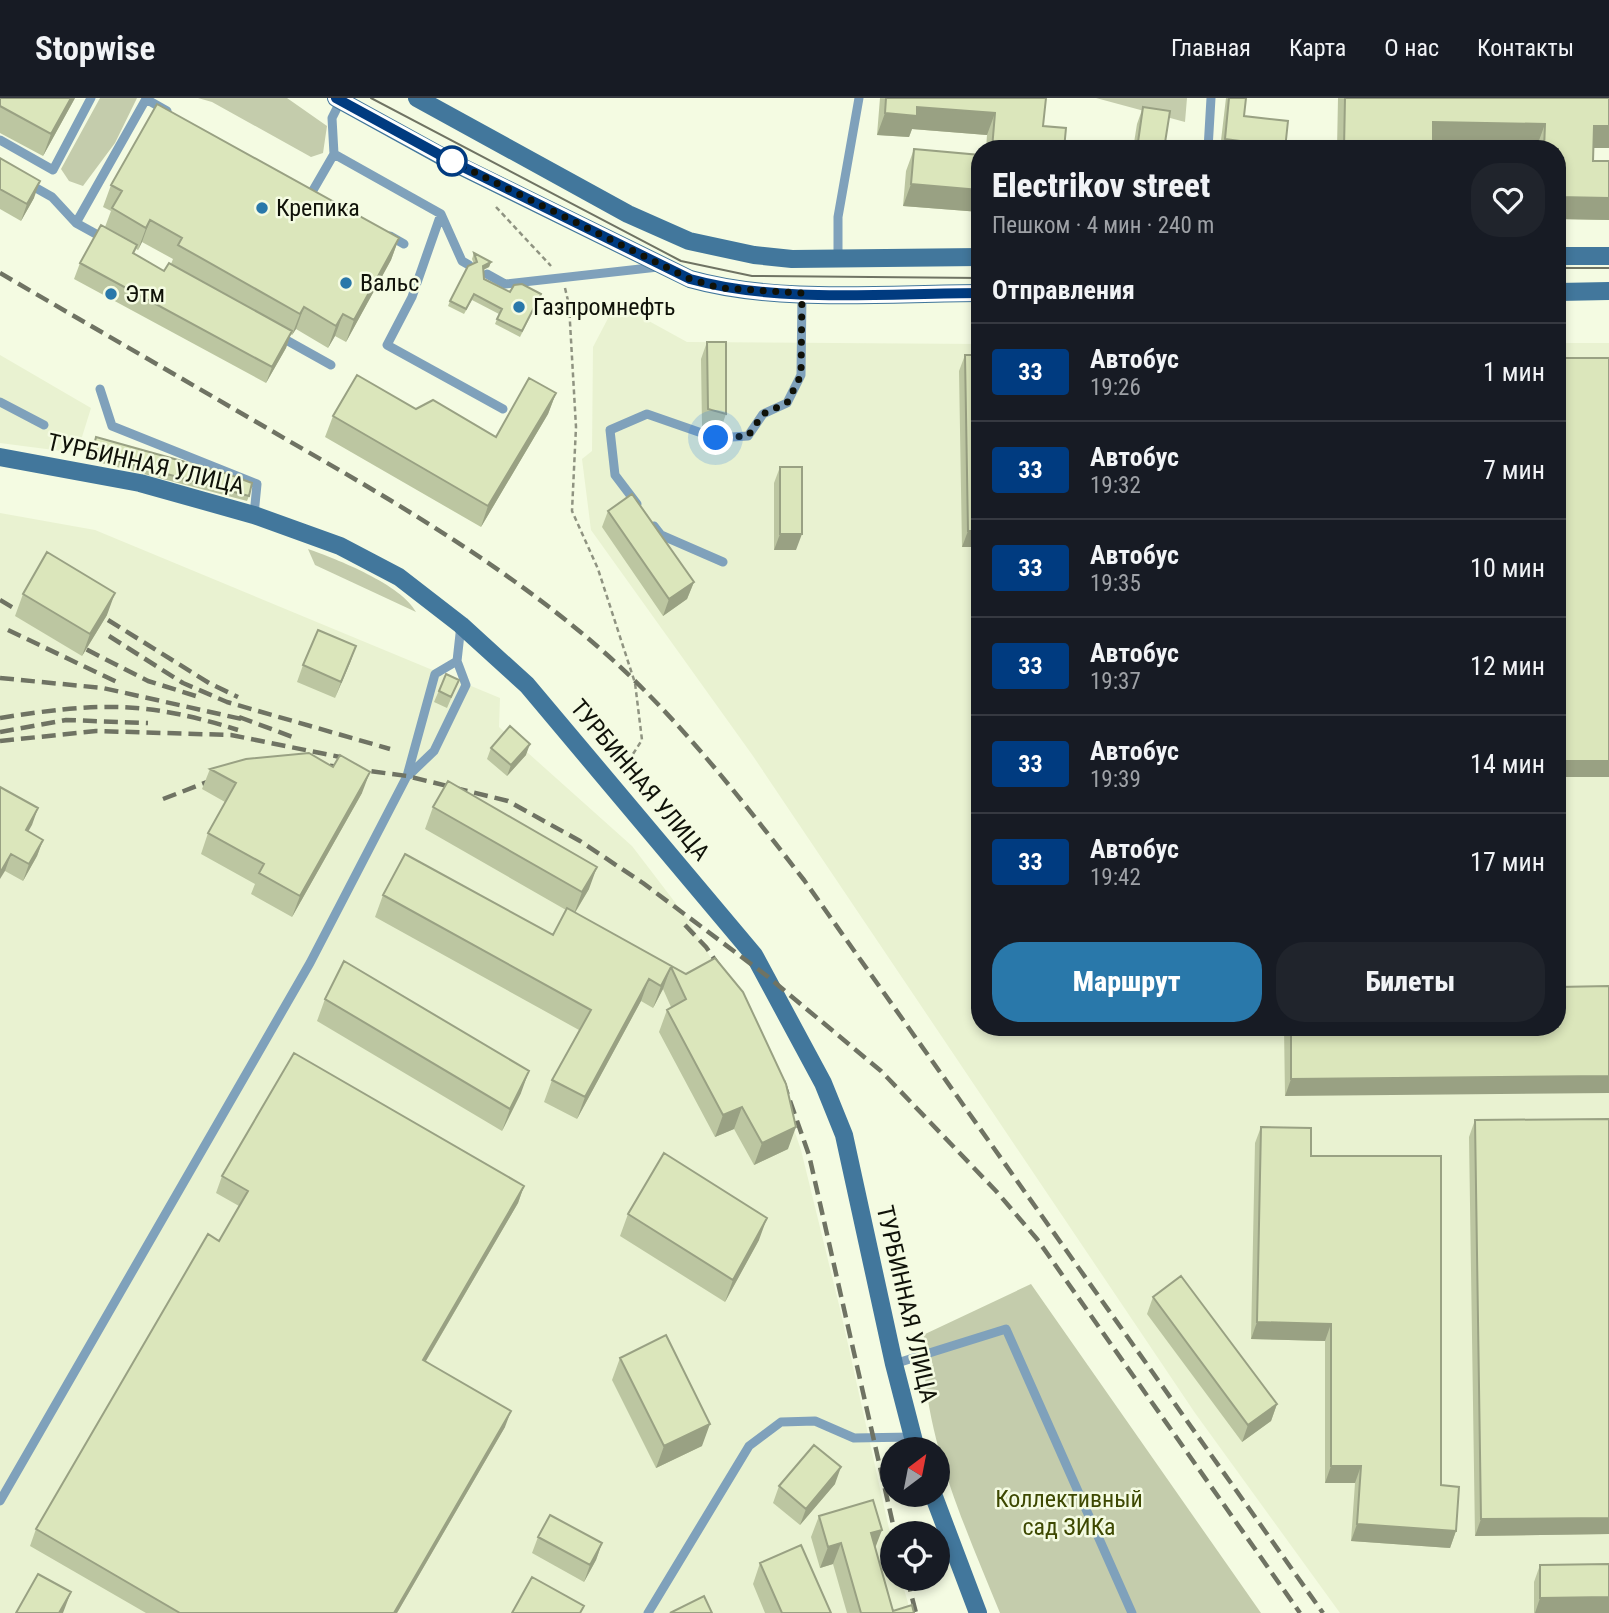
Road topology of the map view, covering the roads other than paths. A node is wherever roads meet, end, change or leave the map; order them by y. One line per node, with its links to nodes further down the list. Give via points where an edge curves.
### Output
1 (91, 98): 7 (lane, via 53,170)
2 (417, 98): 21 (main road, via 676,236 754,255)
3 (859, 98): 21 (lane, via 838,217)
4 (1210, 98): 8 (lane)
5 (339, 99): 9 (lane, via 332,118); 24 (main road)
6 (181, 119): 15 (lane, via 146,99)
7 (0, 140)
8 (1208, 140)
9 (334, 154): 12 (lane); 14 (lane)
10 (21, 179): 15 (lane, via 52,197)
11 (300, 185): 12 (lane)
12 (312, 192): 13 (lane)
13 (323, 198)
14 (441, 215): 23 (lane, via 461,261); 34 (lane, via 412,297 387,345)
15 (76, 223): 17 (lane)
16 (381, 231): 18 (lane)
17 (113, 243)
18 (404, 244)
19 (1566, 256): 20 (main road)
20 (1609, 256)
21 (838, 257): 22 (main road)
22 (971, 257)
23 (469, 265)
24 (660, 267): 25 (lane, via 505,284); 28 (main road, via 720,288)
25 (487, 274)
26 (1609, 291): 27 (main road)
27 (1566, 292)
28 (802, 293): 29 (main road); 38 (lane, via 801,375 787,403 763,414 748,436 716,438 647,414 610,430 615,475 661,535)
29 (971, 293)
30 (271, 331): 31 (lane)
31 (331, 365)
32 (100, 389): 37 (lane, via 112,426 257,484)
33 (0, 402): 35 (lane)
34 (503, 408)
35 (44, 425)
36 (0, 457): 37 (main road, ТУРБИННАЯ УЛИЦА, via 140,484)
37 (254, 515): 39 (main road, ТУРБИННАЯ УЛИЦА, via 340,545 398,577)
38 (723, 562)
39 (461, 625): 40 (lane); 42 (main road, ТУРБИННАЯ УЛИЦА, via 527,685 754,955 823,1083 844,1135)
40 (457, 661): 41 (lane, via 435,674); 41 (lane, via 466,685 434,751)
41 (407, 776): 45 (lane, via 310,963)
42 (894, 1364): 43 (main road, ТУРБИННАЯ УЛИЦА); 49 (lane, via 1006,1329)
43 (912, 1437)
44 (880, 1440): 47 (lane, via 854,1438 815,1421 781,1422 749,1446)
45 (0, 1501)
46 (938, 1507): 48 (main road)
47 (648, 1613)
48 (978, 1613)
49 (1132, 1613)

